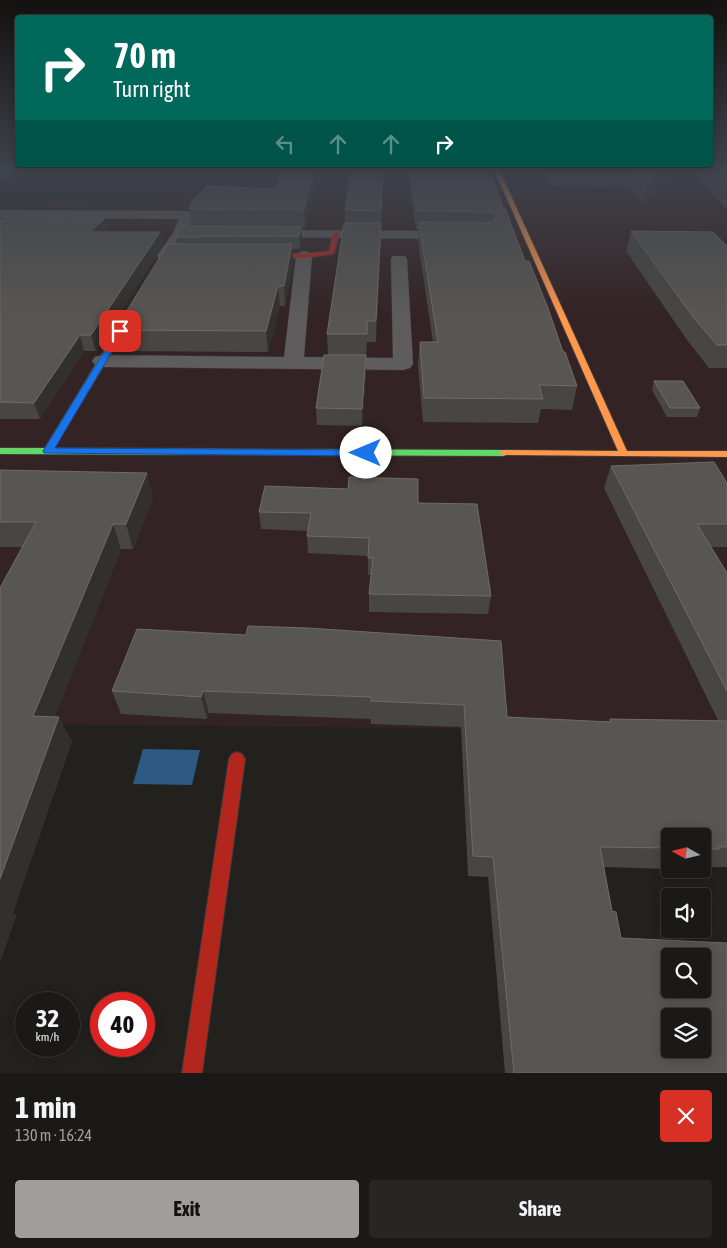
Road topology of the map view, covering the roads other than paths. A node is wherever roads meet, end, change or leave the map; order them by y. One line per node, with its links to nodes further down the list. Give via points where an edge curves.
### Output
1 (187, 217): 3 (street)
2 (517, 217): 17 (street)
3 (180, 233): 4 (street); 10 (street)
4 (229, 233)
5 (248, 234): 6 (street)
6 (336, 234): 7 (street); 9 (street, via 332,253)
7 (475, 236)
8 (249, 256): 9 (street)
9 (304, 256): 14 (street)
10 (167, 259)
11 (399, 259): 14 (street, via 403,364)
12 (141, 296): 13 (street)
13 (102, 361): 14 (street); 16 (street)
14 (293, 363)
15 (0, 451): 16 (street)
16 (48, 451): 17 (street)
17 (624, 454): 18 (street)
18 (727, 454)
19 (237, 759): 20 (street)
20 (192, 1073)

